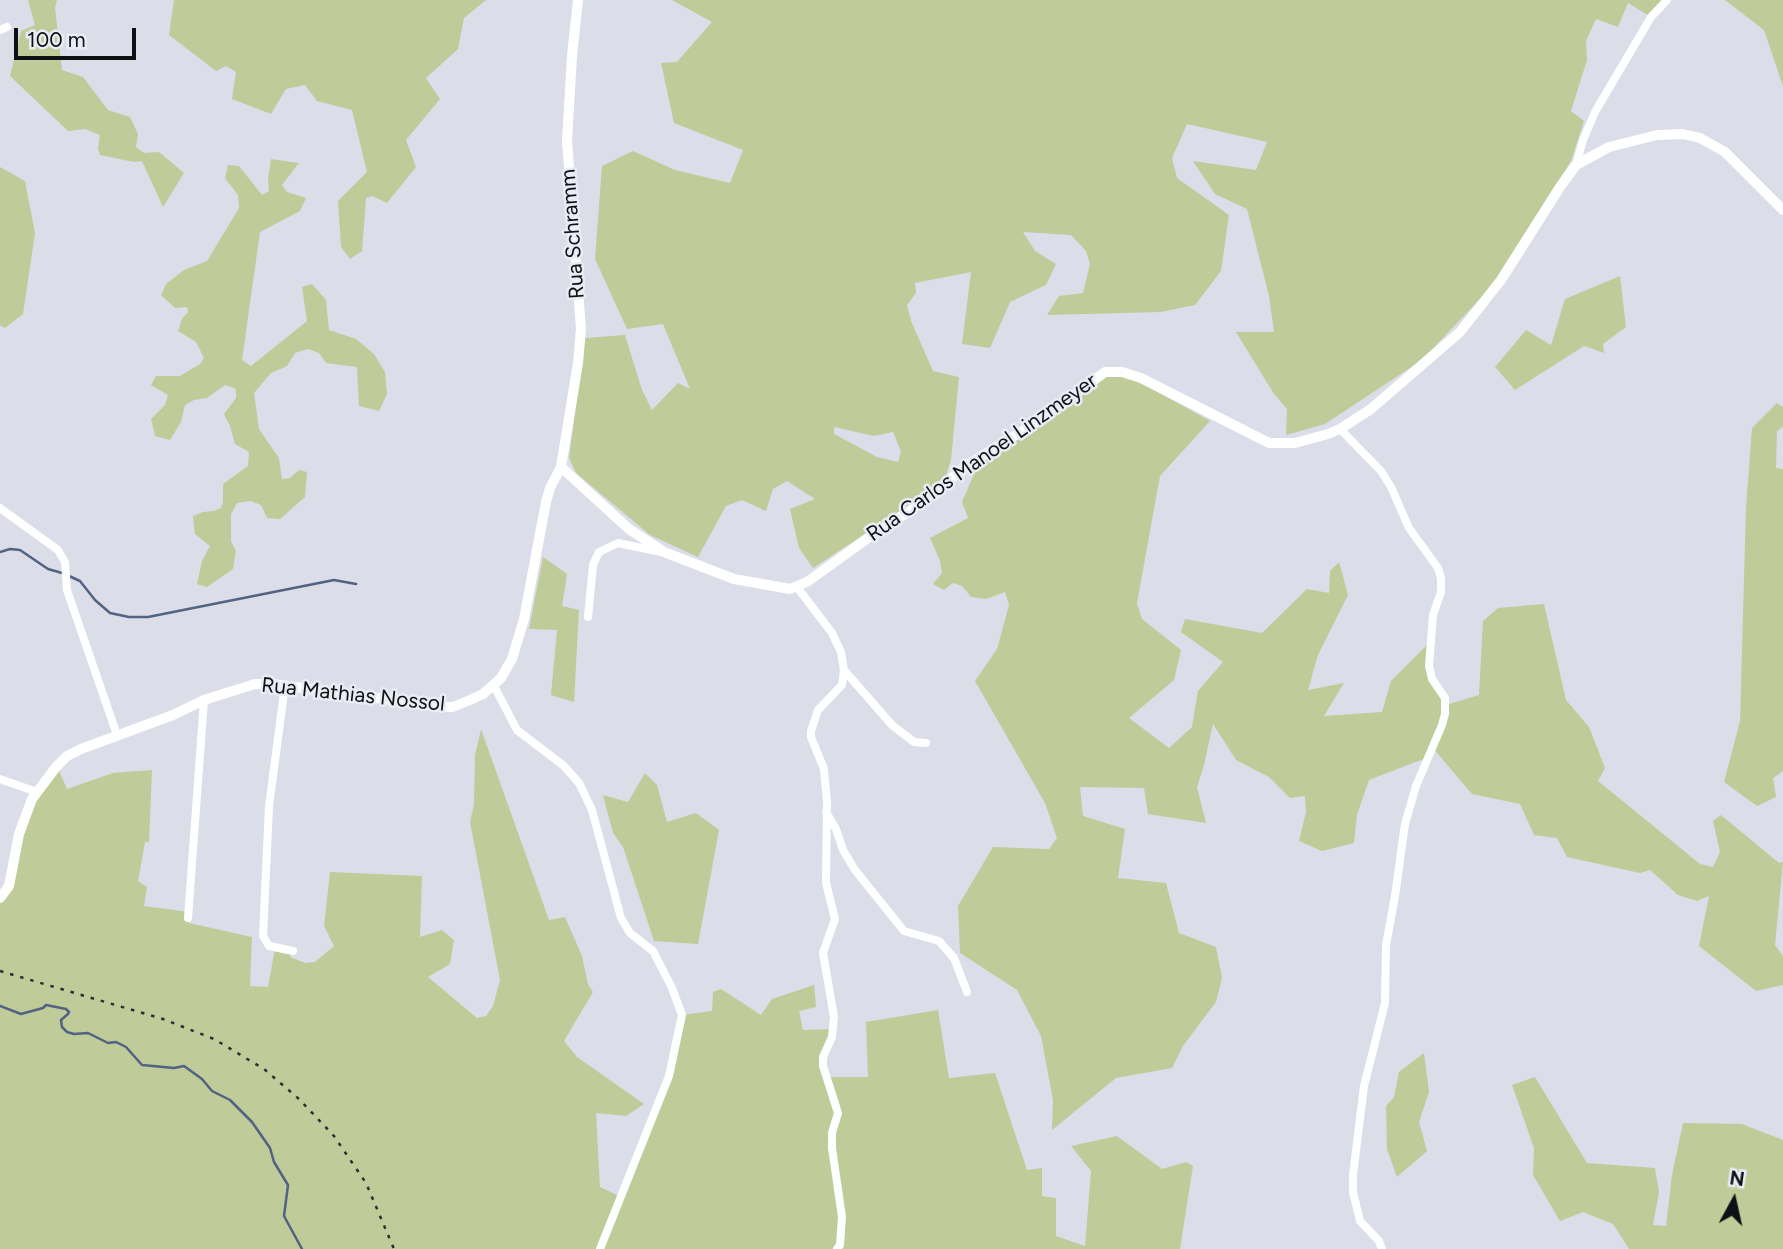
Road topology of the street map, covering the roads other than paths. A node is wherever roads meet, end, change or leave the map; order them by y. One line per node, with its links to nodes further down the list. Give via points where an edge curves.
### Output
1 (578, 0): 6 (street, Rua Schramm, via 567,141 580,346)
2 (1667, 0): 3 (street, via 1651,18 1595,112)
3 (1576, 165): 4 (street, Rua Carlos Manoel Linzmeyer, via 1622,143 1657,135 1693,136 1726,152); 5 (street, Rua Carlos Manoel Linzmeyer, via 1471,320 1371,409)
4 (1783, 210)
5 (1340, 429): 9 (street, Rua Carlos Manoel Linzmeyer, via 1295,443 1269,443 1141,378 1105,372); 26 (street, via 1377,465 1441,578 1429,666 1432,680 1445,698 1445,714 1405,824 1386,945 1385,1003 1364,1086 1353,1175 1360,1221)
6 (561, 467): 8 (street, via 629,529); 13 (street, via 546,502 524,619 515,648)
7 (0, 508): 15 (street, via 58,550 65,562 67,590)
8 (664, 552): 9 (street, via 734,579 779,589); 10 (street, via 618,544 600,552 593,565)
9 (797, 587): 11 (street, via 832,633)
10 (588, 617)
11 (844, 670): 16 (street, via 892,725 914,742); 19 (street, via 842,685 818,710 811,731 822,762)
12 (285, 685): 13 (street, Rua Mathias Nossol, via 443,707 470,700); 14 (street, Rua Mathias Nossol, via 255,684); 22 (street, via 269,806 263,936 269,946)
13 (494, 686): 24 (street, via 517,730 564,766 584,791 621,918 630,933 653,951 682,1015 670,1076)
14 (204, 701): 15 (street, Rua Mathias Nossol); 21 (street)
15 (117, 735): 18 (street, Rua Mathias Nossol, via 67,756)
16 (926, 743)
17 (0, 779): 18 (street)
18 (37, 792): 20 (street, Rua Mathias Nossol, via 19,834 9,886)
19 (826, 811): 23 (street, via 855,870 904,931 939,942 954,958); 25 (street, via 825,875 835,919 823,953 835,1017 823,1066 838,1113 832,1133 842,1217)
20 (0, 898)
21 (188, 918)
22 (293, 951)
23 (967, 992)
24 (600, 1249)
25 (837, 1249)
26 (1382, 1249)

